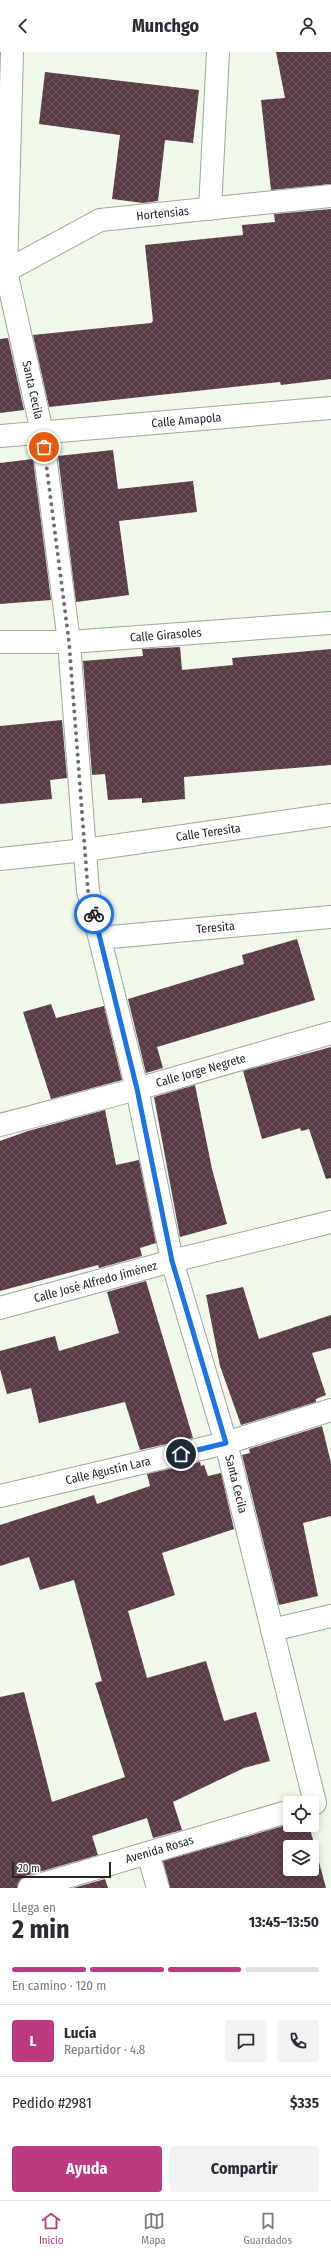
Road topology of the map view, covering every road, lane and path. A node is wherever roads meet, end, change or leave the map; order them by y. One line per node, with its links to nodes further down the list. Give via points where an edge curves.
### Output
1 (12, 52): 5 (street, Santa Cecila)
2 (218, 52): 4 (street)
3 (331, 196): 4 (street, Hortensias)
4 (210, 209): 5 (street, Hortensias, via 100,220)
5 (3, 271): 7 (street, Santa Cecila)
6 (331, 408): 7 (street, Calle Amapola)
7 (42, 432): 8 (street, Calle Amapola); 11 (street, Santa Cecila)
8 (0, 436)
9 (331, 623): 11 (street, Calle Girasoles)
10 (0, 642): 11 (street, Calle Girasoles)
11 (69, 642): 13 (street, Santa Cecila)
12 (331, 815): 13 (street, Calle Teresita)
13 (85, 850): 14 (street, Calle Teresita); 16 (street, Santa Cecila, via 88,891)
14 (0, 859)
15 (331, 917): 16 (street, Teresita)
16 (100, 938): 18 (street, Santa Cecila)
17 (331, 1033): 18 (street, Calle Jorge Negrete)
18 (137, 1089): 19 (street, Calle Jorge Negrete); 21 (street, Santa Cecila)
19 (0, 1125)
20 (331, 1222): 21 (street, Calle José Alfredo Jiménez)
21 (172, 1261): 22 (street, Calle José Alfredo Jiménez); 24 (street, Santa Cecila)
22 (0, 1308)
23 (331, 1410): 24 (street, Calle Agustín Lara)
24 (226, 1443): 25 (street, Calle Agustín Lara); 27 (street, Santa Cecila)
25 (0, 1496)
26 (331, 1616): 27 (street)
27 (272, 1630): 28 (street, Santa Cecila)
28 (317, 1796)
29 (283, 1813): 30 (street, Avenida Rosas)
30 (148, 1853): 31 (street, Avenida Rosas); 32 (street)
31 (29, 1888)
32 (158, 1888)

